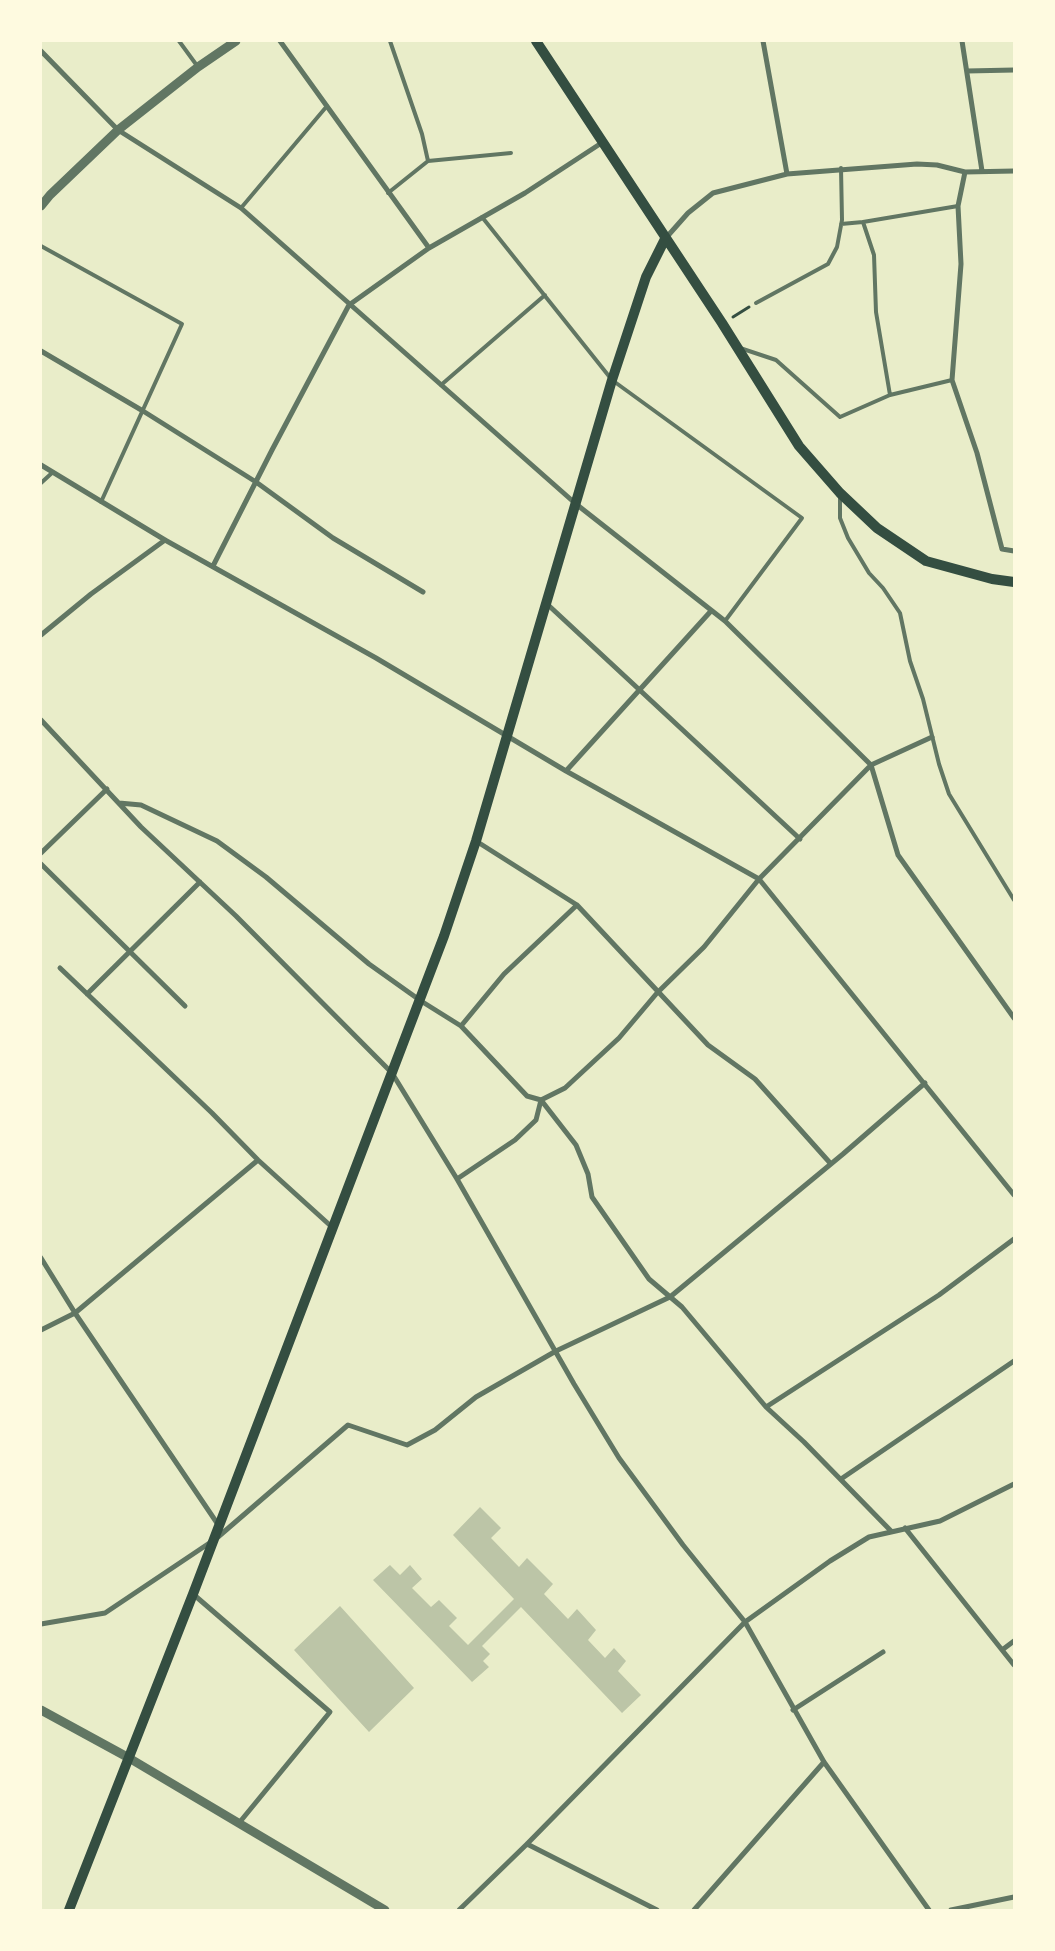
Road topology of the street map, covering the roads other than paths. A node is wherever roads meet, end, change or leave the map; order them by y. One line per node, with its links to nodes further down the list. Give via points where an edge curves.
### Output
1 (179, 41): 9 (lane)
2 (236, 41): 9 (street)
3 (280, 41): 12 (street)
4 (390, 41): 16 (lane)
5 (536, 41): 14 (main road)
6 (763, 41): 21 (street)
7 (962, 41): 10 (street)
8 (41, 51): 13 (street)
9 (198, 67): 13 (street)
10 (967, 70): 11 (street); 19 (street)
11 (1014, 70)
12 (327, 106): 22 (street); 25 (lane)
13 (118, 130): 23 (street); 25 (street)
14 (603, 142): 26 (street); 29 (main road)
15 (511, 153): 16 (lane)
16 (428, 161): 22 (lane)
17 (841, 168): 20 (street, via 917,164); 21 (street); 28 (lane)
18 (1014, 170): 19 (street)
19 (982, 171): 20 (street)
20 (965, 172): 24 (street)
21 (787, 174): 29 (street, via 713,192 688,213)
22 (388, 193): 31 (street)
23 (41, 206)
24 (958, 206): 27 (lane); 38 (street, via 961,264)
25 (241, 208): 34 (street)
26 (482, 217): 31 (street); 32 (lane)
27 (863, 222): 28 (lane); 40 (lane, via 874,255 876,312)
28 (841, 224): 33 (lane, via 837,247 828,264)
29 (666, 240): 35 (main road); 37 (main road, via 646,277)
30 (41, 246): 41 (lane, via 182,324)
31 (429, 248): 34 (street)
32 (545, 295): 37 (lane); 39 (lane)
33 (756, 303)
34 (349, 305): 39 (street); 44 (street)
35 (737, 347): 40 (lane, via 776,360 840,417); 46 (main road, via 799,446)
36 (41, 351): 41 (street)
37 (612, 380): 48 (main road); 56 (lane, via 802,518)
38 (952, 380): 40 (lane); 50 (street, via 977,452 1002,549)
39 (440, 385): 48 (street)
40 (890, 395)
41 (143, 411): 44 (street); 47 (lane)
42 (41, 465): 43 (street)
43 (54, 472): 45 (lane); 47 (street)
44 (256, 482): 51 (street); 53 (street, via 333,538)
45 (41, 483)
46 (840, 493): 52 (main road, via 877,528 926,561 992,579); 61 (lane, via 840,518 848,538 900,614)
47 (101, 502): 49 (street)
48 (576, 504): 54 (main road); 55 (street)
49 (165, 540): 51 (street); 57 (street)
50 (1014, 550)
51 (213, 566): 60 (street)
52 (1013, 581)
53 (423, 592)
54 (546, 602): 58 (street); 60 (main road)
55 (711, 611): 56 (street); 58 (street)
56 (725, 621): 62 (street)
57 (41, 635)
58 (640, 689): 63 (street); 66 (street)
59 (41, 720): 64 (street)
60 (507, 736): 63 (street); 67 (main road)
61 (932, 737): 62 (street); 72 (lane, via 949,794)
62 (871, 765): 66 (street); 80 (street, via 898,855)
63 (566, 771): 70 (street)
64 (107, 789): 65 (street); 68 (street)
65 (119, 803): 71 (street); 78 (street, via 141,805 217,841 266,877 369,964)
66 (800, 838): 70 (street)
67 (476, 841): 73 (street); 78 (main road)
68 (41, 853)
69 (41, 864): 74 (street)
70 (759, 879): 76 (street, via 704,947); 83 (street)
71 (200, 882): 74 (street); 82 (street)
72 (1014, 900)
73 (577, 905): 76 (street); 81 (street, via 504,974)
74 (130, 952): 77 (street); 79 (street)
75 (60, 968): 77 (street)
76 (657, 993): 84 (street, via 612,1044 565,1088); 86 (street, via 708,1045 755,1079)
77 (87, 994): 85 (street)
78 (421, 1001): 81 (street); 82 (main road)
79 (185, 1006)
80 (1014, 1018)
81 (462, 1026): 84 (street, via 527,1096)
82 (392, 1073): 87 (street); 89 (main road)
83 (925, 1083): 86 (street); 88 (street)
84 (541, 1100): 87 (street, via 536,1120 515,1140); 92 (street, via 576,1145 588,1174 592,1197 649,1278)
85 (258, 1160): 89 (street); 93 (street)
86 (831, 1164): 92 (street)
87 (457, 1178): 95 (street)
88 (1014, 1195)
89 (332, 1228): 100 (main road)
90 (1014, 1238): 97 (street, via 939,1295)
91 (41, 1258): 93 (street)
92 (670, 1297): 95 (street); 97 (street)
93 (75, 1313): 94 (street); 100 (street)
94 (41, 1330)
95 (556, 1351): 103 (street, via 476,1397 435,1430 407,1445 348,1425); 105 (street, via 619,1458 682,1545)
96 (1014, 1360): 98 (street)
97 (766, 1407): 98 (street)
98 (841, 1479): 102 (street)
99 (1014, 1484): 101 (street, via 940,1521)
100 (218, 1526): 103 (main road)
101 (906, 1528): 102 (street); 108 (street)
102 (891, 1531): 105 (street, via 870,1537 838,1556)
103 (213, 1541): 104 (main road); 106 (street, via 105,1613)
104 (193, 1594): 113 (main road); 115 (street, via 330,1712)
105 (745, 1622): 112 (street); 116 (street)
106 (41, 1624)
107 (1014, 1641): 108 (street)
108 (1002, 1650): 110 (street)
109 (883, 1652): 112 (street)
110 (1014, 1665)
111 (41, 1710): 113 (street)
112 (793, 1710): 114 (street)
113 (128, 1758): 115 (street); 118 (main road)
114 (824, 1762): 122 (street); 123 (street)
115 (239, 1822): 119 (street)
116 (527, 1844): 120 (street); 121 (street)
117 (1014, 1897): 124 (street)
118 (69, 1910)
119 (385, 1910)
120 (459, 1910)
121 (657, 1910)
122 (694, 1910)
123 (929, 1910)
124 (951, 1910)

